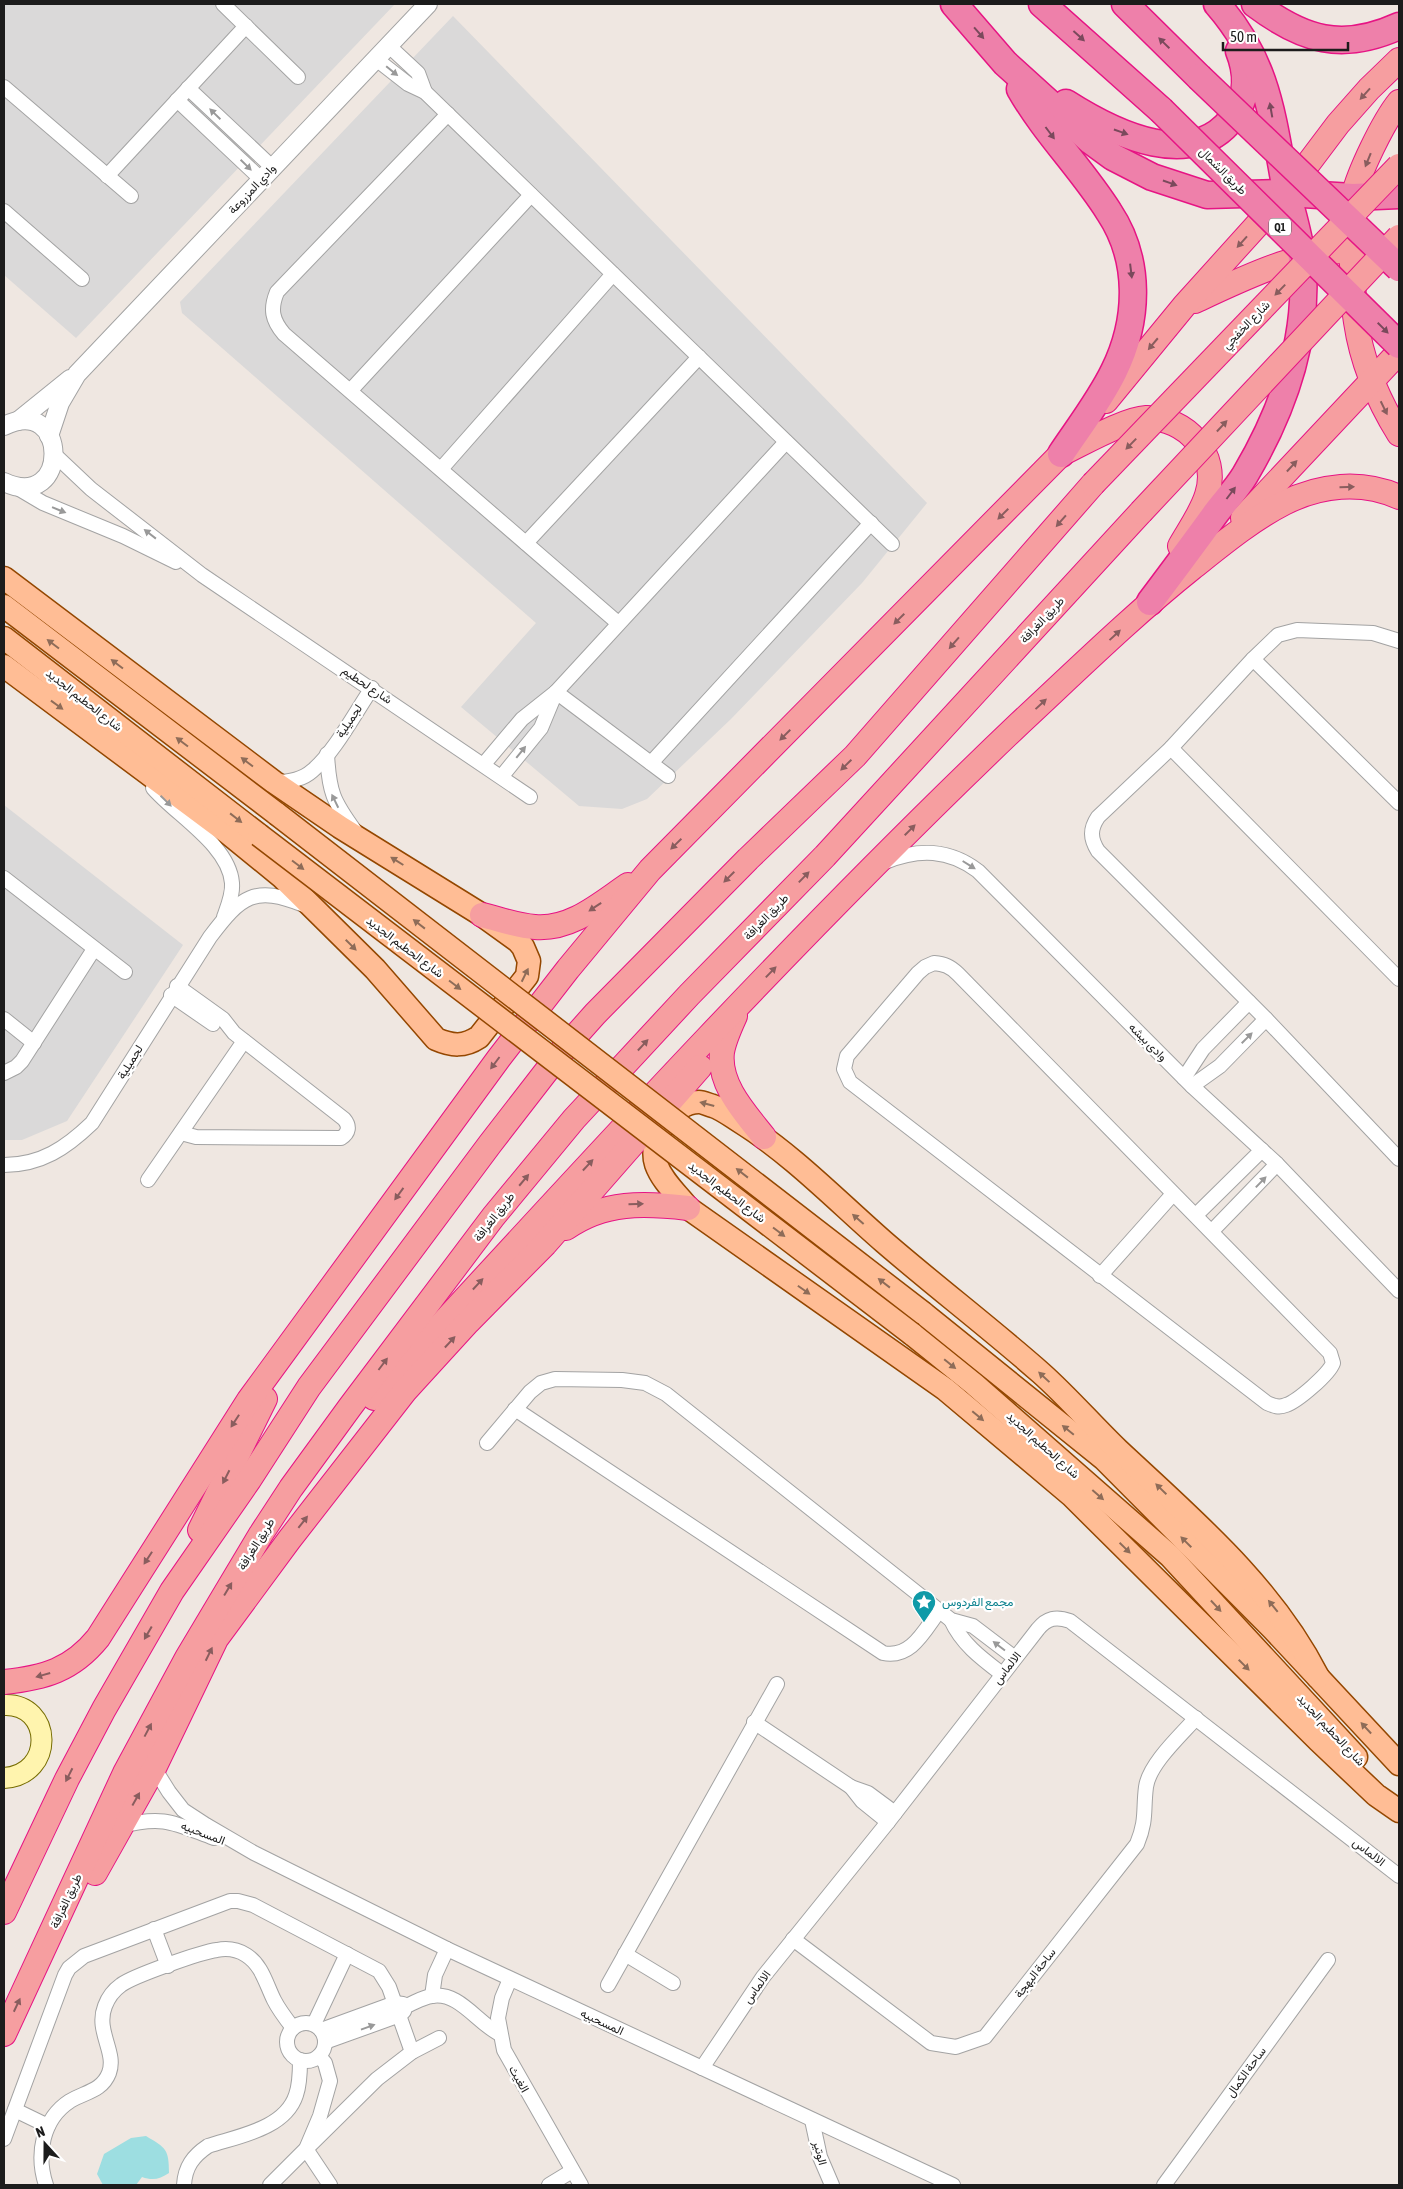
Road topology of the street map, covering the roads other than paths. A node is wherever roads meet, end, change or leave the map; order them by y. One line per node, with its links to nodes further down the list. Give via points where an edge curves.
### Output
1 (223, 4): 8 (street)
2 (428, 4): 10 (street, وادي المزروعة)
3 (954, 4): 13 (highway, one-way to 13)
4 (1042, 4): 38 (highway, طريق الشمال / Q1, one-way to 38, bridge, via 1161,110)
5 (1125, 4): 34 (highway, one-way to 5, bridge)
6 (1255, 4): 9 (highway, via 1288,26 1322,38 1346,40 1371,36)
7 (1220, 7): 13 (highway, one-way to 7, via 1110,128 1176,146 1201,142 1213,137 1232,120 1246,85 1243,60); 24 (highway, one-way to 7, via 1262,76)
8 (246, 26): 14 (street); 16 (street)
9 (1399, 26)
10 (389, 46): 11 (street, وادي المزروعة); 17 (street, via 418,73)
11 (376, 59): 17 (street, one-way to 17, via 408,84); 22 (street, وادي المزروعة)
12 (1399, 60): 24 (highway, one-way to 24, via 1338,124)
13 (1005, 63): 24 (highway, one-way to 24, via 1091,141 1152,177 1207,194); 48 (highway, one-way to 48, via 1041,121 1109,212 1117,225 1131,266 1133,311 1124,348 1114,372)
14 (298, 77)
15 (4, 87): 23 (street)
16 (188, 88): 18 (street); 22 (street, one-way to 16)
17 (425, 92): 20 (street)
18 (177, 100): 22 (street, one-way to 22); 23 (street)
19 (1399, 102): 28 (highway, one-way to 28, via 1374,144)
20 (448, 114): 25 (street); 43 (street, via 277,292 273,302 272,314 276,325)
21 (1399, 166): 116 (highway, شارع الخفجي, one-way to 116, bridge, via 1093,484 855,756 741,866 562,1051 309,1387)
22 (267, 173): 41 (street, وادي المزروعة)
23 (107, 176): 27 (street)
24 (1286, 193): 28 (highway); 33 (highway); 37 (highway, one-way to 37)
25 (532, 195): 35 (street); 43 (street)
26 (1399, 195): 28 (highway)
27 (131, 196)
28 (1353, 197): 31 (highway)
29 (4, 211): 36 (street)
30 (1399, 237): 115 (highway, طريق الغرافة, one-way to 30, bridge, via 493,1217 574,1120 825,856)
31 (1350, 250): 32 (highway); 33 (highway); 42 (highway, via 1356,321)
32 (1399, 252)
33 (1302, 258): 37 (highway, via 1275,265); 59 (highway, one-way to 33, via 1244,476 1274,418 1299,346 1304,297)
34 (1399, 268)
35 (613, 274): 40 (street); 50 (street)
36 (82, 279)
37 (1184, 306): 48 (highway, one-way to 48)
38 (1399, 344)
39 (1399, 352): 42 (highway)
40 (699, 358): 47 (street); 54 (street)
41 (77, 374): 44 (street, وادي المزروعة); 46 (street, وادي المزروعة, via 60,404)
42 (1371, 381): 45 (highway, one-way to 45); 56 (highway, one-way to 42)
43 (351, 390): 50 (street)
44 (9, 422): 46 (street, via 36,424)
45 (1399, 434)
46 (50, 436): 49 (street)
47 (786, 442): 53 (street); 61 (street)
48 (1061, 454): 59 (highway, via 1144,418 1168,420 1188,431 1203,449 1210,471 1208,494); 80 (highway, one-way to 80)
49 (55, 455): 51 (street, via 51,468 42,479 30,486); 57 (street, شارع لحطيم, one-way to 49, via 91,489)
50 (441, 469): 54 (street)
51 (10, 484): 57 (street, شارع لحطيم, one-way to 57, via 43,503 123,536)
52 (1399, 496): 56 (highway, one-way to 52, via 1256,520 1305,494 1349,486 1378,489)
53 (871, 523): 55 (street); 70 (street)
54 (526, 543): 61 (street)
55 (892, 544)
56 (1211, 553): 59 (highway)
57 (202, 575): 66 (street, شارع لحطيم)
58 (4, 578): 75 (main road, one-way to 58)
59 (1150, 602): 79 (highway, one-way to 59, via 941,799)
60 (4, 606): 121 (main road, شارع الحطيم الجديد, one-way to 60, bridge, via 1104,1459 923,1313)
61 (618, 623): 67 (street)
62 (4, 638): 130 (main road, شارع الحطيم الجديد, one-way to 130, bridge, via 974,1384 1170,1556)
63 (1399, 641): 64 (street, via 1373,633 1296,630 1278,635)
64 (1253, 659): 68 (street); 77 (street)
65 (4, 666): 71 (main road, one-way to 71)
66 (372, 688): 69 (street, لجميلية); 72 (street, شارع لحطيم)
67 (556, 692): 70 (street); 72 (street, via 522,719); 73 (street, one-way to 67, via 540,728)
68 (1172, 748): 87 (street); 89 (street, via 1098,817 1093,825 1093,843)
69 (327, 754): 75 (street, لجميلية, via 312,772 303,777); 78 (street, one-way to 69, via 334,799 328,778)
70 (651, 762): 74 (street)
71 (136, 763): 82 (main road, via 235,838); 84 (street, لجميلية, one-way to 84, via 156,792 216,848 227,864 232,893)
72 (484, 764): 73 (street, شارع لحطيم)
73 (502, 776): 76 (street, شارع لحطيم)
74 (668, 776)
75 (274, 782): 78 (main road)
76 (530, 797)
77 (1399, 803)
78 (362, 840): 83 (main road, one-way to 78)
79 (873, 868): 90 (highway, one-way to 79); 97 (street, وادى بيشه, one-way to 97, via 909,853 934,852 963,861 986,878)
80 (650, 870): 83 (highway, one-way to 83, via 578,919 564,923 535,927); 112 (highway, one-way to 112, via 498,1058)
81 (4, 878): 85 (street)
82 (317, 910): 83 (main road, one-way to 83, via 375,969 436,1039 458,1045 479,1037 527,976 529,961 523,947); 84 (street, لجميلية, via 284,897 263,894 242,902)
83 (482, 915)
84 (224, 918): 88 (street, لجميلية)
85 (94, 949): 86 (street); 94 (street)
86 (125, 972)
87 (1399, 979)
88 (174, 991): 93 (street, via 215,1025); 103 (street, لجميلية, via 92,1123 71,1143 50,1155 33,1162)
89 (1249, 1002): 92 (street); 97 (street, via 1203,1049)
90 (738, 1007): 95 (highway); 99 (highway, via 722,1054 726,1078 736,1102)
91 (4, 1019): 94 (street)
92 (1266, 1019): 97 (street, one-way to 92, via 1220,1066); 101 (street)
93 (239, 1037): 98 (street); 98 (street, via 344,1119 348,1130 346,1135 341,1138 196,1137)
94 (34, 1043): 96 (street, via 22,1061)
95 (704, 1043): 109 (highway, via 704,1057 698,1072); 115 (highway, one-way to 95)
96 (4, 1074)
97 (1188, 1082): 100 (street, وادى بيشه)
98 (180, 1133): 104 (street)
99 (764, 1137): 106 (main road, one-way to 106, via 708,1104 698,1102 673,1113 660,1130 654,1148 655,1162 663,1178); 121 (main road, one-way to 99, via 1281,1615 1211,1537 1042,1374)
100 (1262, 1150): 102 (street, وادى بيشه); 107 (street)
101 (1399, 1160)
102 (1277, 1164): 108 (street, one-way to 102); 111 (street, وادى بيشه)
103 (4, 1165)
104 (148, 1180)
105 (1173, 1194): 107 (street); 110 (street); 110 (street, via 952,967 934,963 918,973 848,1056 846,1076)
106 (688, 1208): 109 (highway, one-way to 106, via 572,1224 604,1209 648,1204); 131 (main road, one-way to 131, via 945,1389 1071,1495 1318,1740 1376,1795)
107 (1196, 1215): 108 (street)
108 (1212, 1231): 110 (street, via 1330,1353 1333,1363 1328,1372 1290,1404 1279,1407 1267,1403)
109 (545, 1244): 128 (highway, one-way to 109, via 216,1639 289,1540 405,1391)
110 (1100, 1276)
111 (1399, 1291)
112 (303, 1324): 116 (highway, one-way to 116, via 216,1495); 122 (highway, one-way to 122, via 249,1400 86,1653 44,1676)
113 (515, 1409): 114 (street); 117 (street, via 535,1386 555,1379 634,1381 656,1388); 117 (street, via 883,1653 900,1654 908,1650)
114 (487, 1443)
115 (291, 1488): 144 (highway, طريق الغرافة, one-way to 115, via 126,1774 187,1658)
116 (172, 1591): 136 (highway, one-way to 136, via 94,1726)
117 (938, 1611): 118 (street)
118 (951, 1620): 119 (street, one-way to 118, via 973,1626); 120 (street, via 970,1649)
119 (1015, 1658): 120 (street, الالماس); 125 (street, الالماس, via 1044,1622 1052,1618 1070,1620)
120 (1002, 1674): 132 (street, الالماس)
121 (1318, 1677): 127 (main road, شارع الحطيم الجديد, one-way to 121)
122 (4, 1682)
123 (777, 1684): 126 (street)
124 (4, 1705): 129 (main road, via 19,1707 33,1717 42,1738 36,1760 27,1771)
125 (1196, 1718): 135 (street, الالماس); 138 (street, ساحة البهجة, via 1154,1767 1146,1786 1144,1828 1137,1844 985,2037 956,2046 931,2043)
126 (754, 1722): 132 (street, via 851,1787 862,1801); 141 (street)
127 (1399, 1764)
128 (154, 1768): 133 (highway, one-way to 128); 134 (street, المسحبيه, via 183,1810)
129 (4, 1778)
130 (1399, 1804)
131 (1399, 1811)
132 (892, 1817): 138 (street, الالماس)
133 (121, 1826): 134 (street, المسحبيه, via 159,1820 178,1823); 144 (highway, via 50,1953)
134 (254, 1853): 139 (street, المسحبيه)
135 (1399, 1876)
136 (4, 1912)
137 (154, 1929): 140 (street, via 238,1901 253,1905); 143 (street); 159 (street, via 84,1956 69,1968)
138 (793, 1939): 158 (street, الالماس, via 758,1984)
139 (447, 1950): 145 (street, المسحبيه); 148 (street, via 435,1975)
140 (347, 1954): 149 (street, via 379,1971); 151 (street)
141 (625, 1954): 146 (street); 147 (street)
142 (1328, 1960): 173 (street, ساحة الكمال)
143 (168, 1966): 150 (street, via 215,1950 246,1955 260,1970); 161 (street, via 133,1979 111,1995 102,2021 111,2061 110,2072 96,2090 70,2101 57,2112)
144 (31, 1976): 152 (highway, طريق الغرافة, one-way to 144)
145 (510, 1979): 153 (street, الغيث, via 498,2018); 158 (street, المسحبيه)
146 (673, 1983)
147 (608, 1985)
148 (432, 1996): 149 (street); 153 (street, via 454,2000 484,2026)
149 (400, 2008): 151 (street); 155 (street)
150 (293, 2028): 151 (street, via 302,2023); 157 (street, via 288,2046 294,2057)
151 (320, 2032): 156 (street)
152 (4, 2034)
153 (500, 2034): 164 (street, الغيث, via 511,2064)
154 (439, 2038): 155 (street)
155 (412, 2052): 163 (street, via 377,2079)
156 (319, 2056): 157 (street); 163 (street, via 328,2072 329,2090)
157 (300, 2060): 166 (street, via 296,2096 282,2117 271,2124 208,2146 187,2167)
158 (702, 2068): 160 (street, المسحبيه)
159 (15, 2110): 161 (street); 162 (street)
160 (812, 2120): 171 (street, الوتير, via 820,2157); 172 (street, المسحبيه)
161 (48, 2126): 165 (street, via 40,2161)
162 (4, 2139)
163 (306, 2149): 167 (street); 168 (street)
164 (572, 2171): 169 (street); 170 (street, الغيث)
165 (46, 2185)
166 (184, 2185)
167 (270, 2185)
168 (330, 2185)
169 (549, 2185)
170 (581, 2185)
171 (832, 2185)
172 (953, 2185)
173 (1164, 2185)

